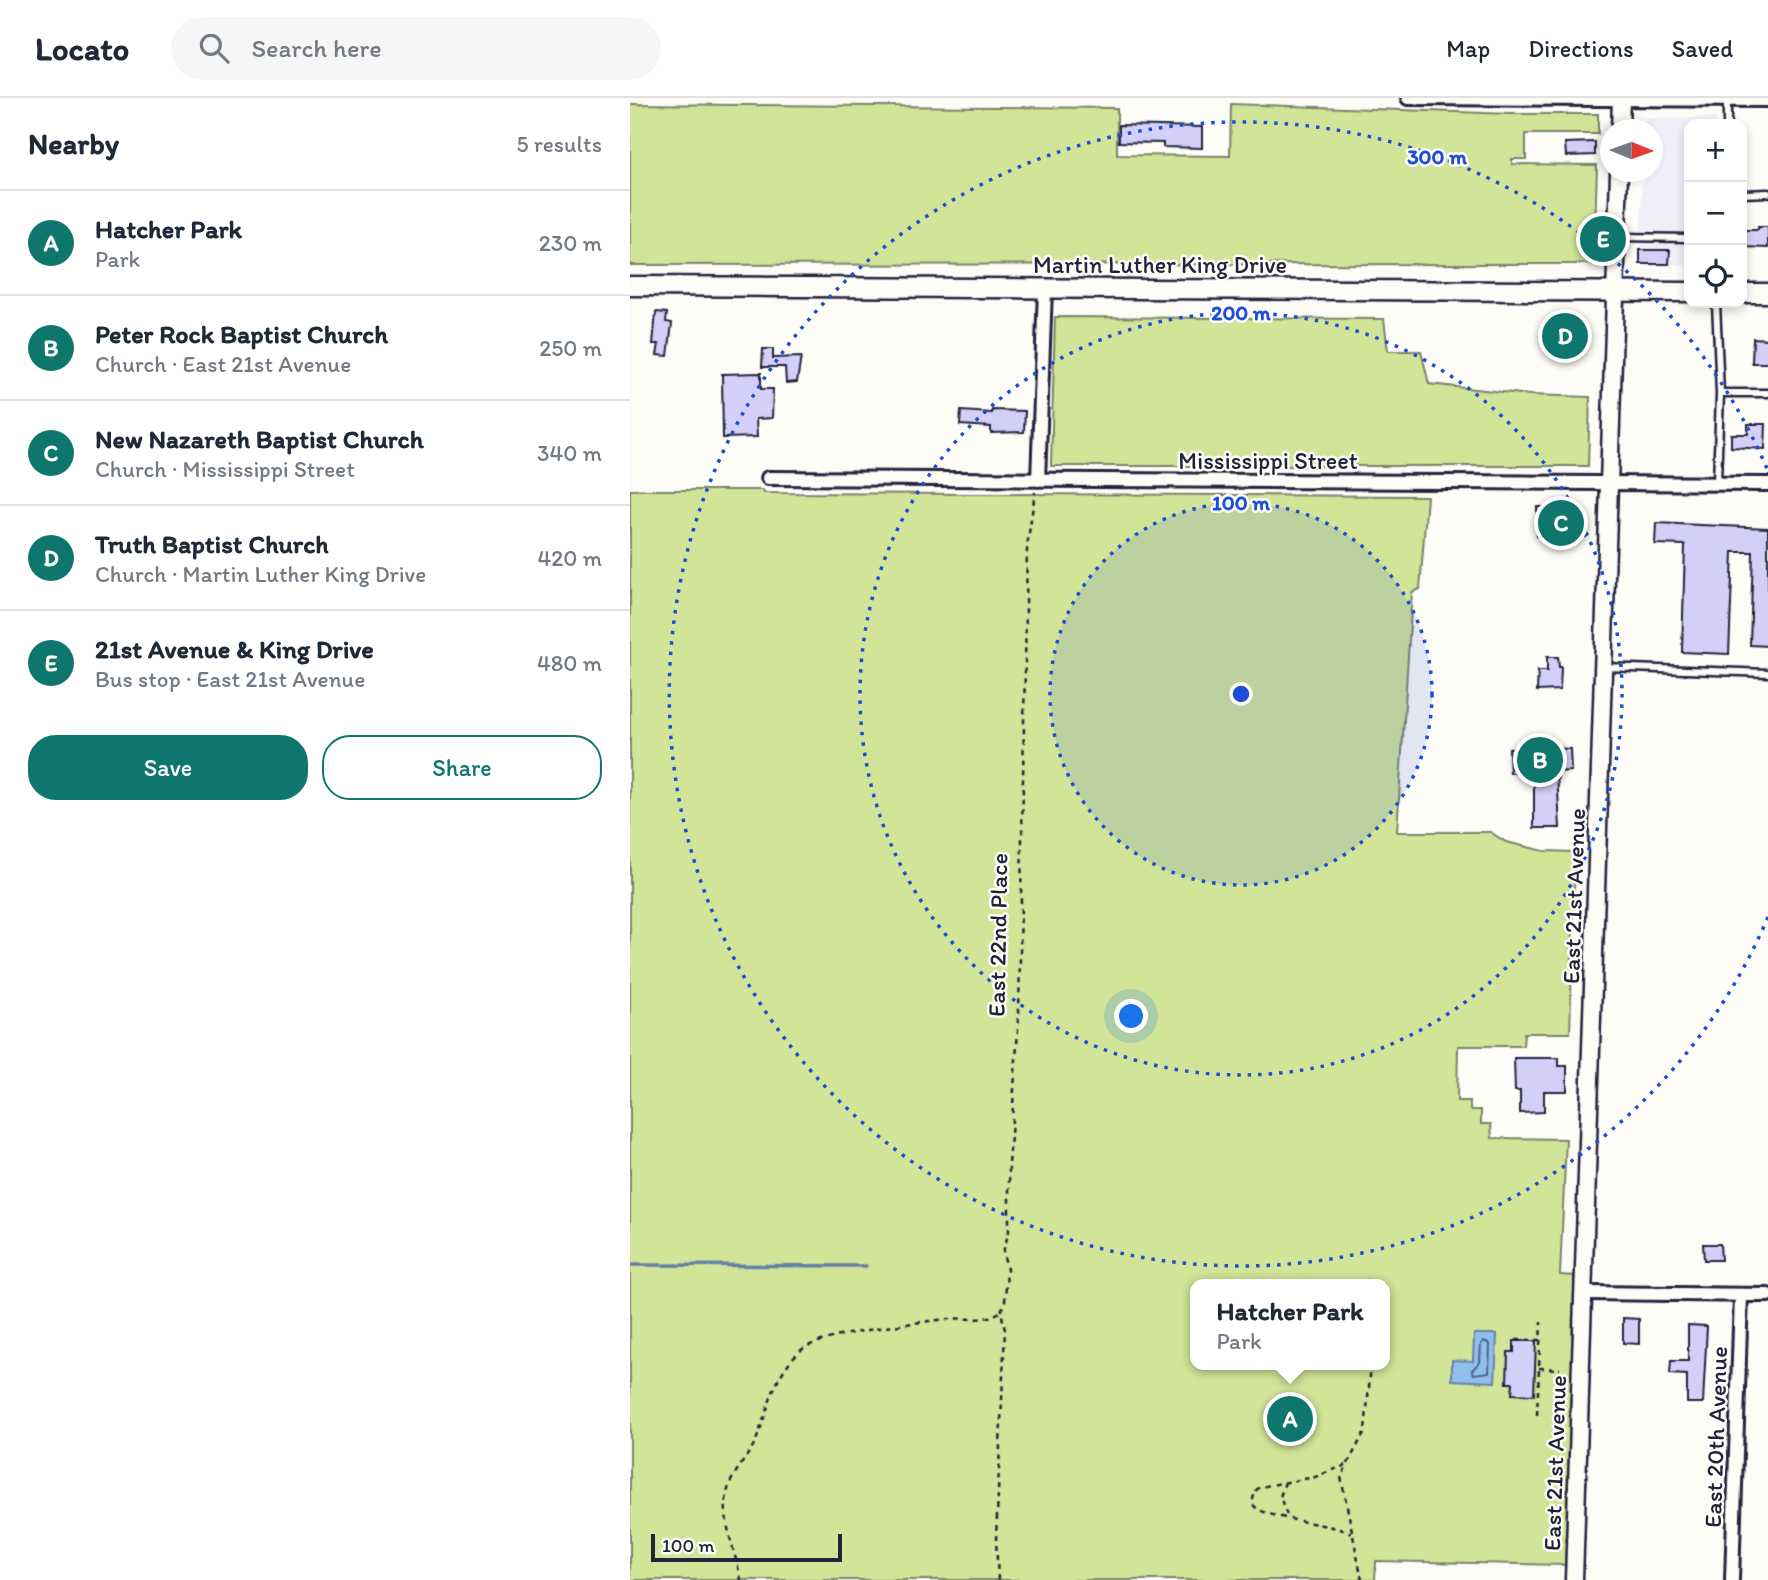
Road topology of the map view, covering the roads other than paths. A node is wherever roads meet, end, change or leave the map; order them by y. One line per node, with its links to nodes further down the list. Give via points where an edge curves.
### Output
1 (1408, 98): 2 (street)
2 (1520, 99): 3 (street)
3 (1620, 99): 4 (street); 6 (street)
4 (1728, 99): 5 (street); 7 (lane)
5 (1768, 100)
6 (1620, 119)
7 (1727, 119)
8 (1619, 182): 11 (street, East 21st Avenue)
9 (1768, 193): 10 (lane)
10 (1747, 194)
11 (1618, 237): 12 (lane); 15 (street, East 21st Avenue)
12 (1684, 238)
13 (630, 286): 14 (main road, Martin Luther King Drive)
14 (1045, 289): 15 (main road, Martin Luther King Drive); 23 (street)
15 (1616, 292): 16 (main road, Martin Luther King Drive); 24 (street, East 21st Avenue)
16 (1684, 292)
17 (1747, 293): 18 (main road)
18 (1768, 293)
19 (1716, 308): 20 (lane)
20 (1720, 393): 21 (lane); 25 (lane)
21 (1768, 393)
22 (768, 478): 23 (street, Mississippi Street)
23 (1038, 480): 24 (street, Mississippi Street)
24 (1610, 484): 25 (street, Mississippi Street); 27 (street, East 21st Avenue)
25 (1717, 484): 26 (street, Mississippi Street)
26 (1768, 484)
27 (1604, 667): 28 (lane); 29 (street, East 21st Avenue)
28 (1768, 673)
29 (1584, 1293): 30 (street); 32 (street, East 21st Avenue)
30 (1741, 1295): 31 (street); 33 (street, East 20th Avenue)
31 (1768, 1295)
32 (1574, 1580)
33 (1732, 1580)

